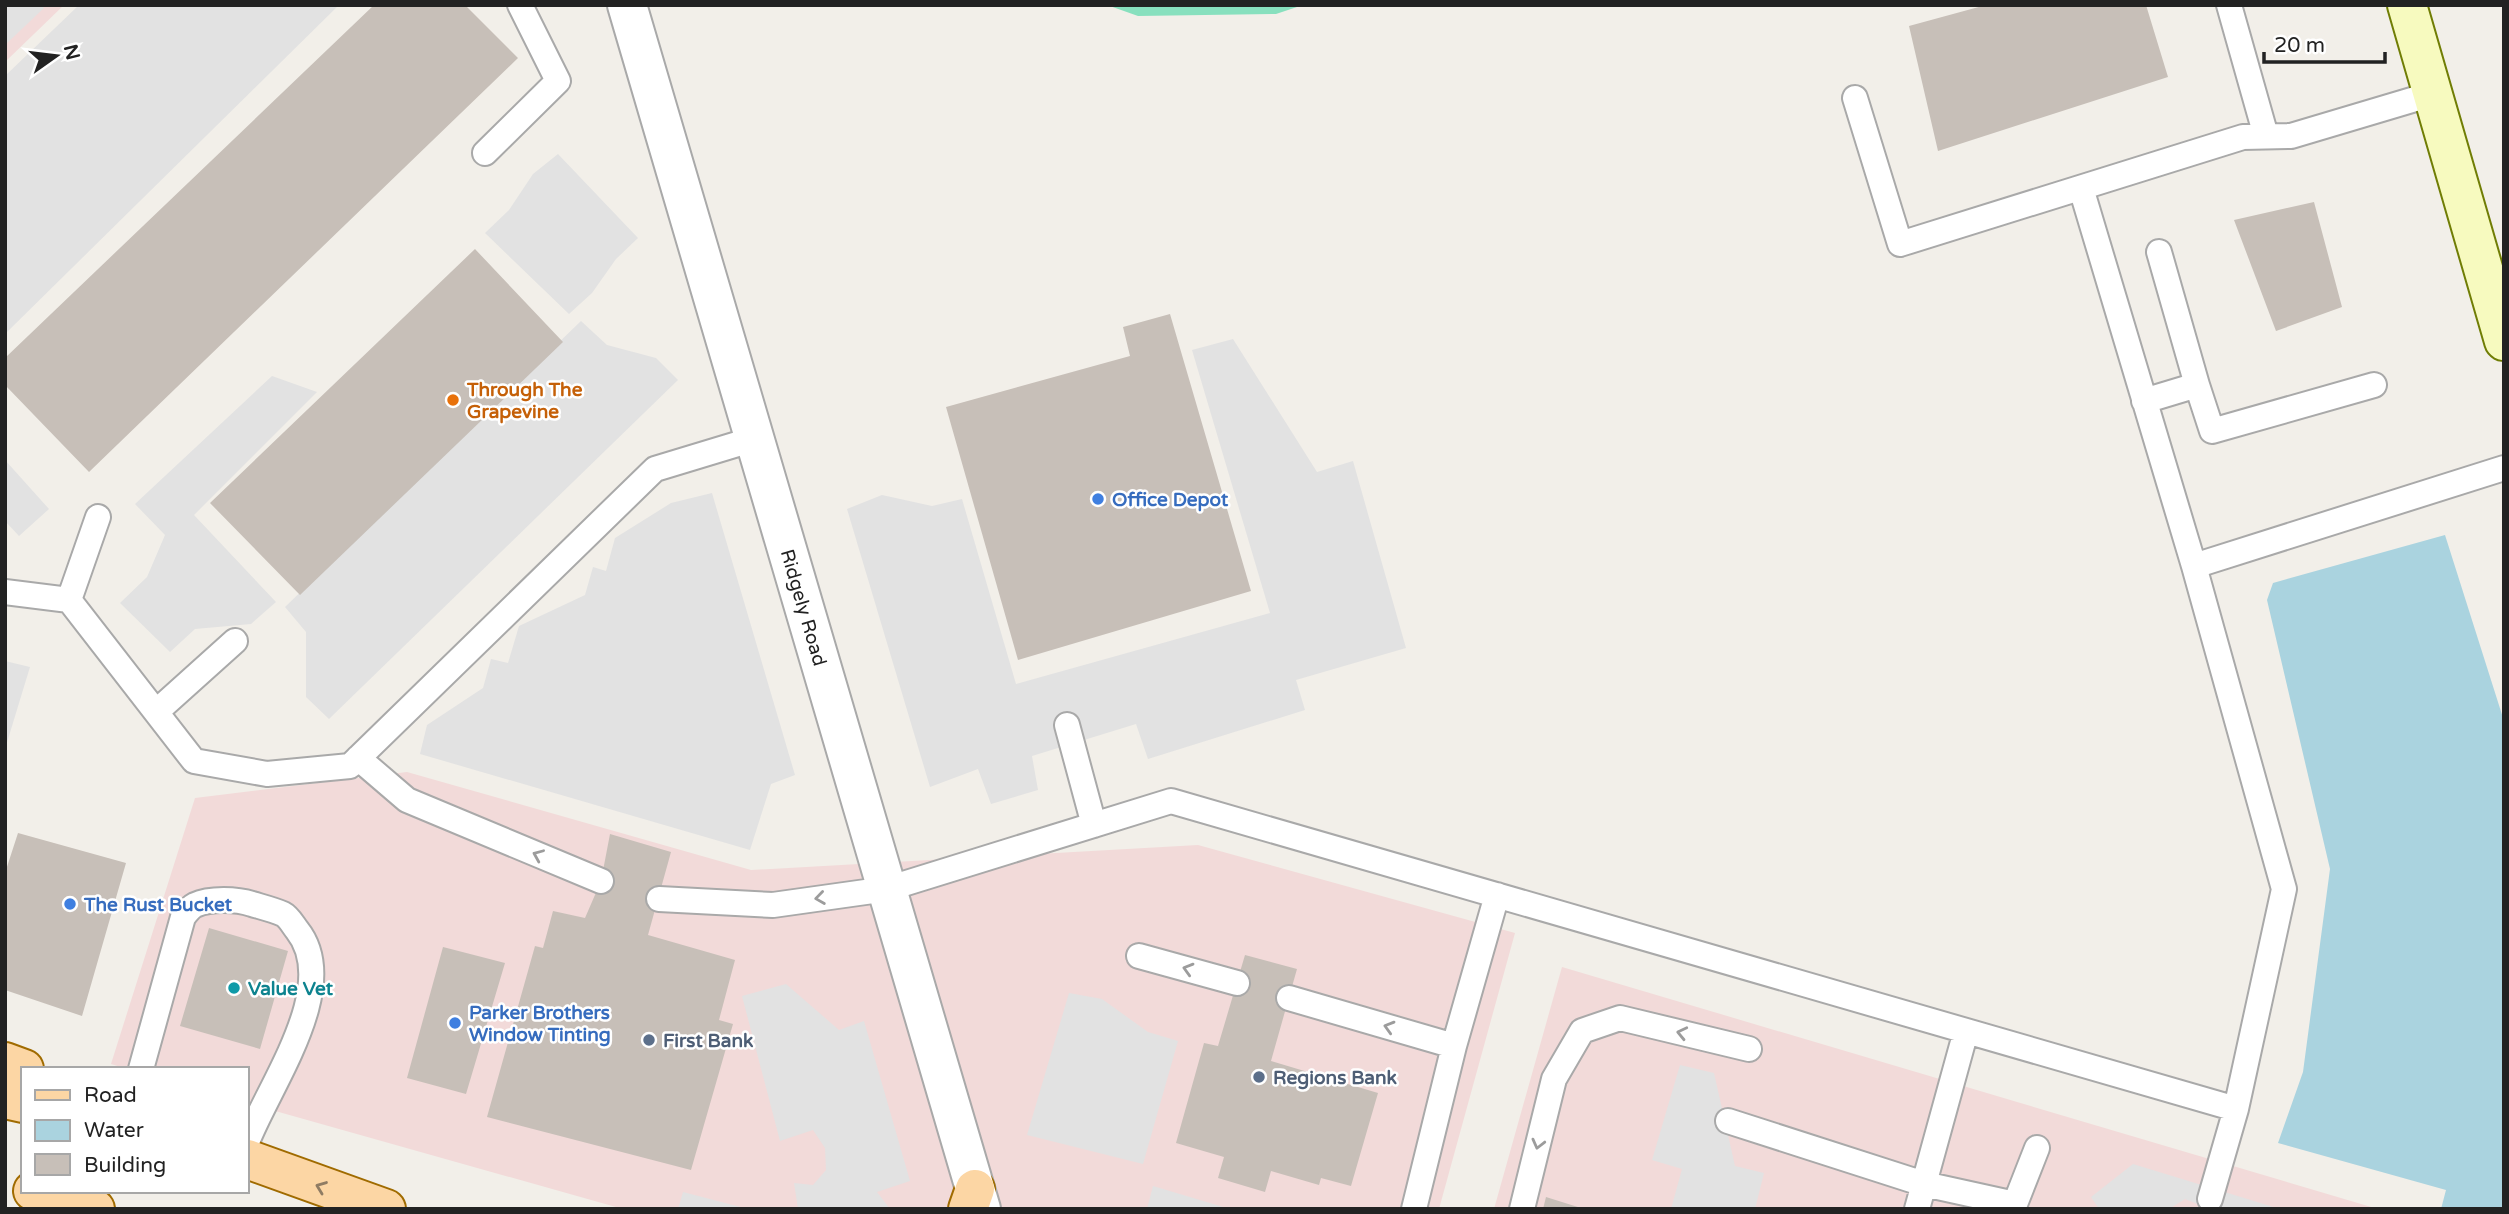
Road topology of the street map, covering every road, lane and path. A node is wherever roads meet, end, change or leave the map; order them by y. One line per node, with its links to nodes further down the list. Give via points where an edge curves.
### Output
1 (520, 5): 8 (lane, via 558,81)
2 (627, 5): 16 (street, Ridgely Road)
3 (2229, 5): 7 (lane)
4 (2407, 5): 5 (main road)
5 (2432, 94): 7 (lane, via 2291,136); 11 (main road)
6 (1855, 98): 9 (lane, via 1900,244)
7 (2266, 136): 9 (lane, via 2243,137)
8 (485, 153)
9 (2081, 188): 15 (lane)
10 (2159, 252): 13 (lane)
11 (2496, 287): 12 (main road)
12 (2504, 341)
13 (2197, 385): 14 (lane, via 2212,431); 15 (lane)
14 (2374, 385)
15 (2144, 401): 19 (lane)
16 (754, 439): 25 (lane, via 654,469); 28 (street, Ridgely Road)
17 (2504, 468): 19 (lane)
18 (98, 517): 21 (lane)
19 (2194, 566): 38 (lane, via 2284,889)
20 (5, 592): 21 (lane)
21 (69, 600): 23 (lane)
22 (235, 641): 23 (lane)
23 (156, 712): 25 (lane, via 194,761 267,774 350,766)
24 (1067, 725): 26 (lane)
25 (358, 758): 27 (lane, one-way to 25, via 407,800)
26 (1094, 825): 28 (lane); 29 (lane, via 1171,801)
27 (601, 881)
28 (887, 889): 30 (lane, one-way to 30, via 773,905); 46 (street, Ridgely Road)
29 (1497, 895): 34 (lane); 35 (lane)
30 (659, 899)
31 (1139, 956): 32 (lane, one-way to 31)
32 (1237, 983)
33 (1289, 998): 35 (lane, one-way to 33)
34 (1966, 1031): 38 (lane); 43 (lane)
35 (1454, 1046): 50 (lane)
36 (1749, 1049): 51 (lane, one-way to 51, via 1620,1018 1582,1031 1554,1079)
37 (142, 1067): 40 (lane, via 183,916 194,905 217,901 244,901 285,915 305,940 312,960 312,989 292,1049)
38 (2235, 1109): 45 (lane)
39 (1728, 1121): 43 (lane)
40 (248, 1139)
41 (2037, 1148): 47 (lane)
42 (248, 1159): 49 (main road, one-way to 42)
43 (1924, 1184): 47 (lane); 52 (lane)
44 (40, 1193): 48 (main road)
45 (2210, 1199)
46 (974, 1202)
47 (2014, 1206)
48 (95, 1209)
49 (386, 1209)
50 (1414, 1209)
51 (1522, 1209)
52 (1917, 1209)

